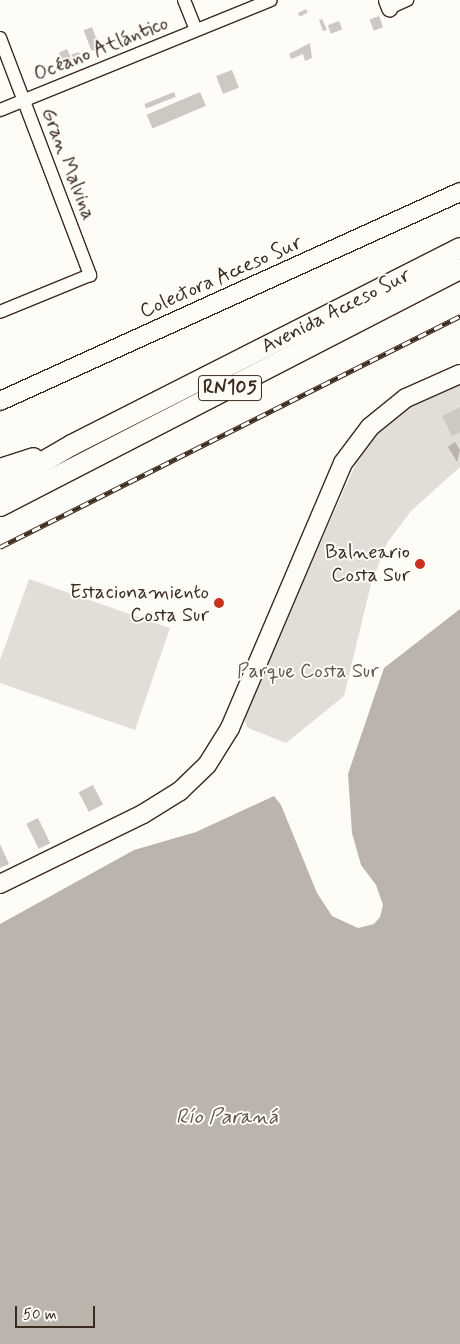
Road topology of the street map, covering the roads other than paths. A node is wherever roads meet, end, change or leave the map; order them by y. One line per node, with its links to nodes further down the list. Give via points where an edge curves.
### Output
1 (184, 0): 5 (street)
2 (271, 0): 5 (street, Océano Atlántico)
3 (407, 0): 4 (street)
4 (387, 4)
5 (196, 30): 7 (street, Océano Atlántico)
6 (0, 38): 7 (street, Gran Malvina)
7 (24, 100): 8 (street, Océano Atlántico); 12 (street, Gran Malvina, via 90,275)
8 (0, 110)
9 (460, 192): 14 (main road, Colectora Acceso Sur)
10 (460, 248): 15 (highway, Avenida Acceso Sur / RN105)
11 (460, 269): 18 (highway, Avenida Acceso Sur / RN105)
12 (0, 312)
13 (460, 374): 19 (main road, via 406,398 370,427 343,463 230,728 207,765 180,791 143,814)
14 (0, 401)
15 (72, 445): 16 (highway); 17 (highway, Avenida Acceso Sur / RN105)
16 (0, 470)
17 (0, 487)
18 (0, 506)
19 (0, 884)

